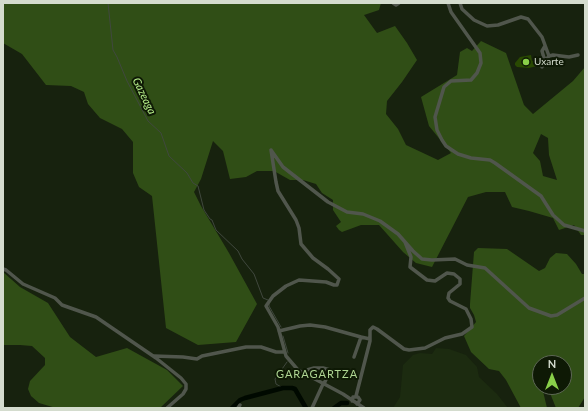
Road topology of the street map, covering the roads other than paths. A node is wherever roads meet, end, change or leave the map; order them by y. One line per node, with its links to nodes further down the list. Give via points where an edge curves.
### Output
1 (393, 3): 2 (street)
2 (399, 3)
3 (448, 3): 10 (street, via 451,12 480,53 481,63 471,80 451,81 444,87 435,117 442,140 458,154 495,163 540,195 553,215 564,225)
4 (460, 3): 5 (street, via 462,9 474,20 487,26 525,18 540,34)
5 (545, 46): 7 (street); 8 (street, via 542,51)
6 (578, 55): 7 (street)
7 (549, 56): 8 (street, via 547,59)
8 (544, 58): 9 (street)
9 (542, 66)
10 (585, 231)
11 (405, 242): 13 (street, via 422,259 455,259 467,265 485,268 522,303 537,312 555,316); 14 (street, via 396,232 374,218 347,212 328,202 283,167 271,150 277,186 296,220 301,244 313,258 339,279 334,285 299,280 273,296 266,306); 16 (street, via 411,268 427,280 433,281 447,273 454,274 460,280 460,284 449,293 448,298 466,309 471,319 471,328 425,348 409,350 375,327 370,330)
12 (3, 269): 18 (street, via 23,284 55,298 62,305 96,317)
13 (585, 298)
14 (279, 331): 15 (street, via 310,325); 17 (street)
15 (360, 337): 16 (street); 19 (street)
16 (370, 339): 24 (street)
17 (285, 352): 18 (street, via 246,347 197,358); 22 (street, via 292,364)
18 (153, 356): 27 (street, via 186,384 183,394)
19 (354, 357)
20 (330, 370): 21 (street); 22 (street, via 314,368); 23 (street)
21 (336, 372)
22 (305, 374): 23 (street)
23 (324, 384): 25 (street); 28 (street)
24 (356, 396): 25 (street); 26 (street, via 360,399)
25 (350, 400): 26 (street)
26 (357, 404): 29 (street)
27 (167, 408)
28 (312, 408)
29 (364, 408)

